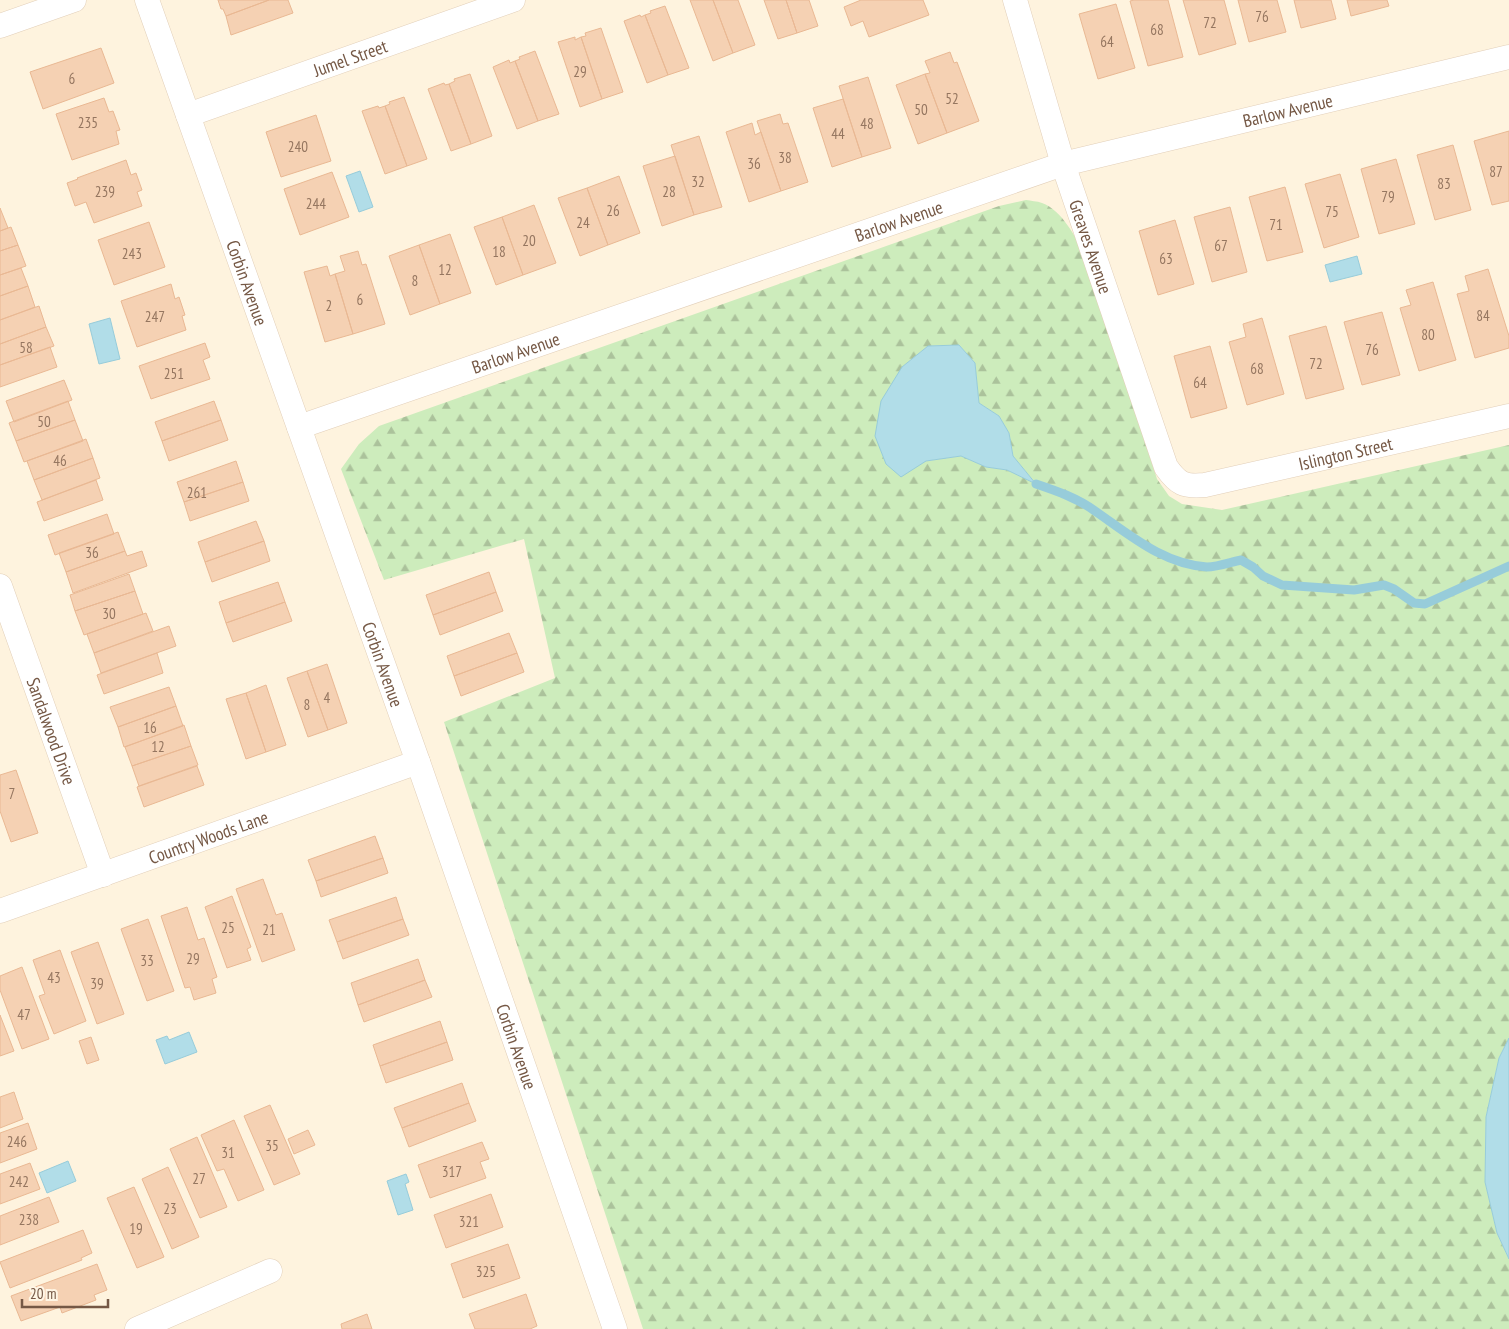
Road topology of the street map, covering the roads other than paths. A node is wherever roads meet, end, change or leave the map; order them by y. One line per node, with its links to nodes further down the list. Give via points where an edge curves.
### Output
1 (74, 0): 5 (street)
2 (147, 0): 7 (street, Corbin Avenue)
3 (513, 0): 7 (street, Jumel Street)
4 (1015, 0): 8 (street, Greaves Avenue)
5 (0, 26)
6 (1509, 57): 8 (street, Barlow Avenue)
7 (188, 115): 10 (street, Corbin Avenue)
8 (1063, 164): 10 (street, Barlow Avenue); 11 (street, Greaves Avenue, via 1166,467)
9 (1509, 416): 11 (street, Islington Street, via 1205,485)
10 (299, 426): 13 (street, Corbin Avenue)
11 (1182, 484)
12 (0, 586): 14 (street, Sandalwood Drive)
13 (418, 762): 14 (street, Country Woods Lane); 18 (street, Corbin Avenue)
14 (103, 875): 15 (street, Country Woods Lane)
15 (0, 911)
16 (270, 1271): 17 (street)
17 (137, 1329)
18 (615, 1329)

